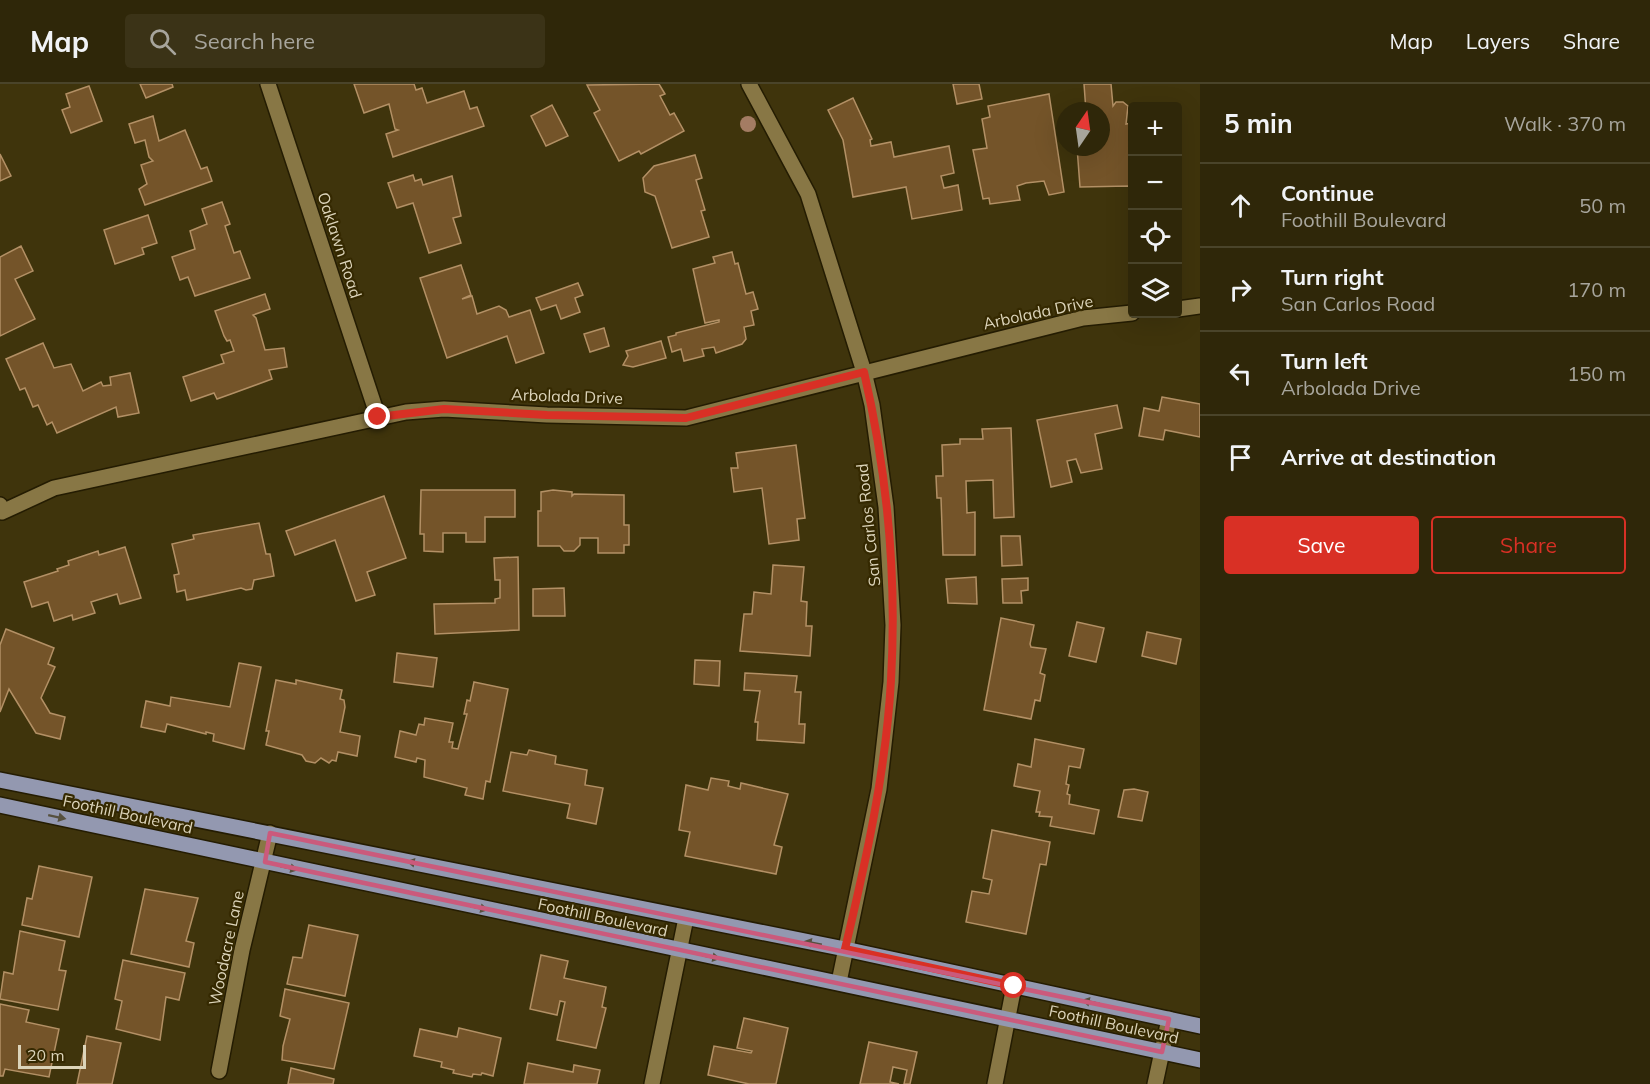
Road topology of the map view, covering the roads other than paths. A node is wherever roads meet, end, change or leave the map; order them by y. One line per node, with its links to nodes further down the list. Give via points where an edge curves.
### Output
1 (268, 84): 7 (street, Oaklawn Road)
2 (749, 84): 6 (street, San Carlos Road, via 808,194)
3 (1200, 306): 4 (street)
4 (1182, 308)
5 (1128, 313): 6 (street, Arbolada Drive, via 1083,318)
6 (864, 372): 7 (street, Arbolada Drive, via 686,418 444,409); 14 (street, San Carlos Road, via 886,507 893,625 879,789)
7 (378, 417): 8 (street, Arbolada Drive, via 54,488)
8 (1, 510)
9 (0, 780): 11 (main road, Foothill Boulevard)
10 (0, 805): 12 (main road, Foothill Boulevard, one-way to 12)
11 (270, 833): 12 (street, Woodacre Lane); 13 (main road, Foothill Boulevard, one-way to 11)
12 (265, 862): 15 (main road, Foothill Boulevard, one-way to 15); 23 (street, Woodacre Lane, via 242,950)
13 (686, 918): 14 (main road, Foothill Boulevard, one-way to 13); 15 (street)
14 (845, 949): 16 (street, San Carlos Road); 17 (main road, Foothill Boulevard)
15 (680, 951): 16 (main road, Foothill Boulevard, one-way to 16); 24 (street)
16 (839, 982): 19 (main road, Foothill Boulevard)
17 (1014, 986): 18 (main road, Foothill Boulevard, one-way to 17); 19 (street)
18 (1169, 1019): 20 (main road, Foothill Boulevard); 21 (street)
19 (1008, 1020): 21 (main road, Foothill Boulevard); 25 (street)
20 (1200, 1026)
21 (1162, 1052): 22 (main road, Foothill Boulevard); 26 (street)
22 (1200, 1060)
23 (219, 1071)
24 (652, 1084)
25 (995, 1084)
26 (1155, 1084)

